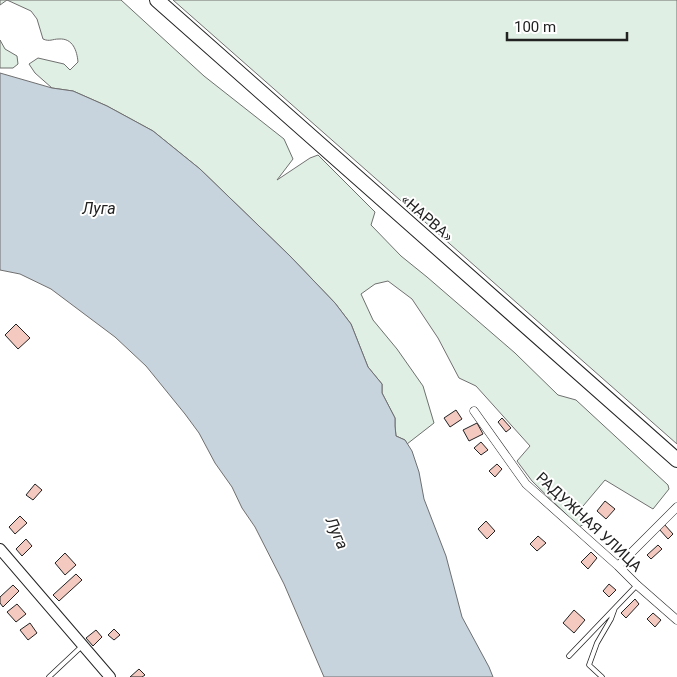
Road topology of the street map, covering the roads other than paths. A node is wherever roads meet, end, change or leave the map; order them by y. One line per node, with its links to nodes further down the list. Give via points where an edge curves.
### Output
1 (157, 0): 3 (highway, «НАРВА»)
2 (474, 411): 6 (street, РАДУЖНАЯ УЛИЦА, via 526,484)
3 (677, 460)
4 (677, 507): 6 (street)
5 (0, 548): 10 (street)
6 (618, 566): 7 (street, РАДУЖНАЯ УЛИЦА)
7 (637, 585): 8 (lane); 9 (street, РАДУЖНАЯ УЛИЦА)
8 (615, 607): 11 (lane); 14 (lane, via 589,665)
9 (677, 620)
10 (83, 645): 12 (lane); 13 (street)
11 (569, 656)
12 (49, 677)
13 (110, 677)
14 (602, 677)

